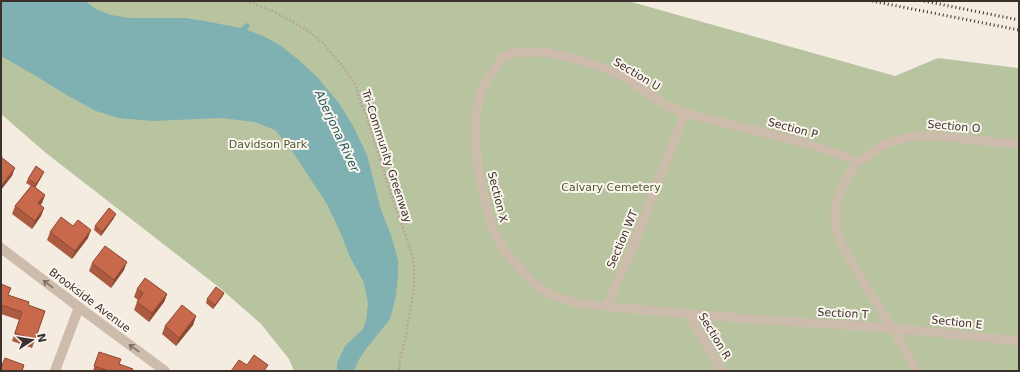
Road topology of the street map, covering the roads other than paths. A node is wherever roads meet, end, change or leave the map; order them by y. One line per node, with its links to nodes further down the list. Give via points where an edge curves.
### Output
1 (503, 56): 2 (lane, Section U, via 513,53 544,52 576,59 623,77 667,106); 6 (lane, Section X, via 483,86 475,128 478,167 492,227 502,247 533,283 555,297 582,304)
2 (685, 113): 4 (lane, Section P, via 797,141); 6 (lane, Section WT)
3 (1019, 144): 4 (lane, Section O, via 923,135 888,144)
4 (857, 162): 9 (lane, Section T, via 837,201 837,232 842,245)
5 (1, 248): 7 (street, Brookside Avenue, one-way to 5)
6 (607, 306): 8 (lane, Section T)
7 (79, 307): 11 (street); 12 (street, Brookside Avenue, one-way to 7)
8 (688, 314): 9 (lane, Section T); 13 (lane, Section R)
9 (892, 328): 10 (lane, Section E); 14 (lane)
10 (1019, 341)
11 (55, 371)
12 (165, 371)
13 (722, 371)
14 (917, 371)

